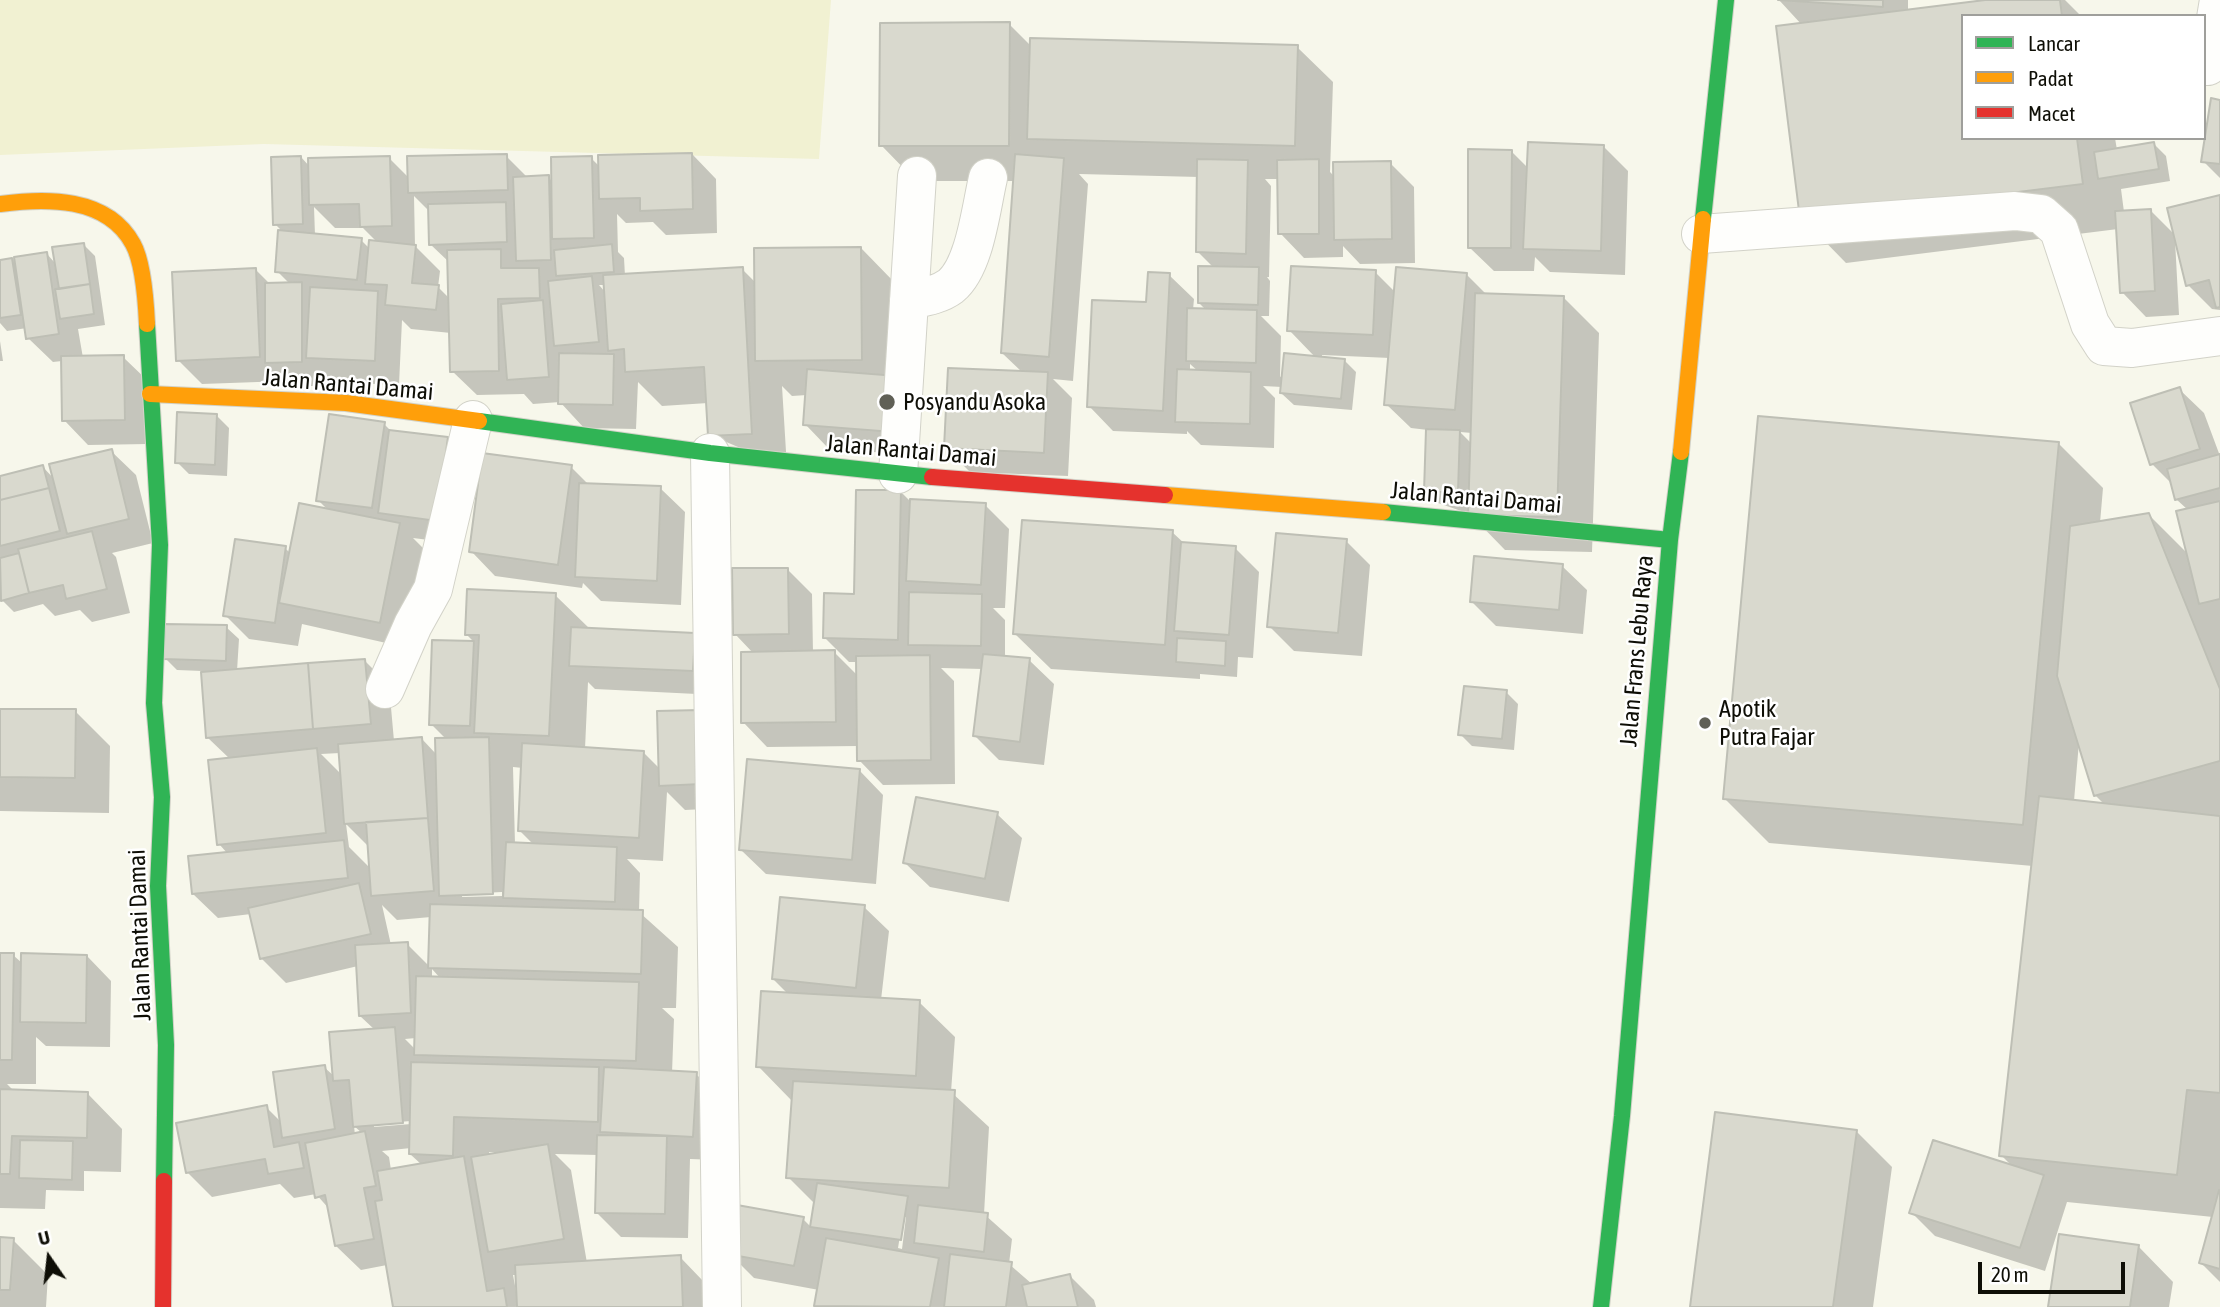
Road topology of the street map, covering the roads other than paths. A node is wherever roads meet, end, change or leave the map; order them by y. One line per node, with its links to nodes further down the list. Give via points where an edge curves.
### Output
1 (1726, 0): 7 (street, Jalan Frans Lebu Raya)
2 (2219, 0): 3 (street)
3 (2208, 66)
4 (917, 176): 8 (street)
5 (988, 178): 8 (street, via 966,267 937,294)
6 (0, 205): 10 (street, Jalan Rantai Damai, via 65,200 102,214 126,234 133,244 146,302)
7 (1701, 234): 9 (street, via 2015,211 2041,214 2059,230 2090,324 2104,346 2132,348); 14 (street, Jalan Frans Lebu Raya)
8 (909, 300): 13 (street)
9 (2220, 336)
10 (150, 394): 11 (street, Jalan Rantai Damai, via 346,403); 16 (street, Jalan Rantai Damai, via 160,545 154,703 162,797 158,886 166,1045)
11 (473, 420): 12 (street, Jalan Rantai Damai); 15 (street, via 433,589)
12 (710, 453): 13 (street, Jalan Rantai Damai); 17 (street)
13 (898, 474): 14 (street, Jalan Rantai Damai, via 1458,518)
14 (1670, 540): 18 (street, Jalan Frans Lebu Raya, via 1622,1116)
15 (385, 689)
16 (163, 1307)
17 (722, 1307)
18 (1601, 1307)

